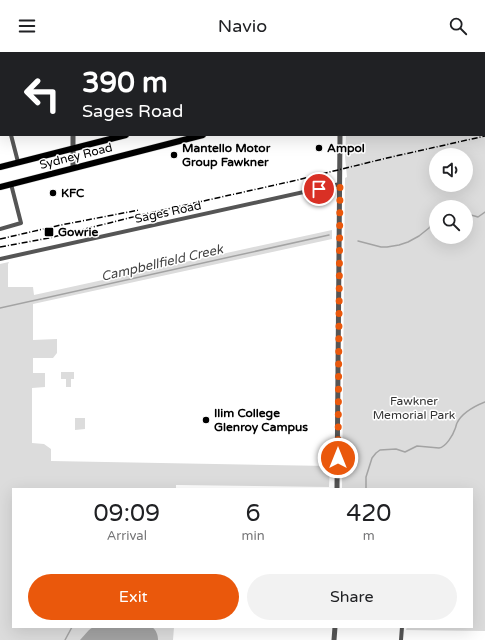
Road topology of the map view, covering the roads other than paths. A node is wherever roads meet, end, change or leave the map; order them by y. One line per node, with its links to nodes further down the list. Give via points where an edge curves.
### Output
1 (68, 52): 2 (street)
2 (74, 52)
3 (12, 136): 9 (street)
4 (73, 136): 8 (street)
5 (122, 136): 8 (highway, Sydney Road)
6 (199, 136): 11 (highway, Sydney Road)
7 (340, 136): 13 (street)
8 (73, 149): 9 (highway, Sydney Road); 11 (street)
9 (18, 162): 10 (highway, Sydney Road)
10 (0, 167)
11 (73, 168): 12 (highway, Sydney Road)
12 (11, 184): 14 (highway, Sydney Road); 15 (street, via 21,223)
13 (340, 184): 16 (street, Sages Road); 17 (street)
14 (0, 187)
15 (0, 229)
16 (0, 259)
17 (337, 488)
18 (335, 628): 20 (street)
19 (402, 628): 21 (street)
20 (334, 640)
21 (401, 640)

